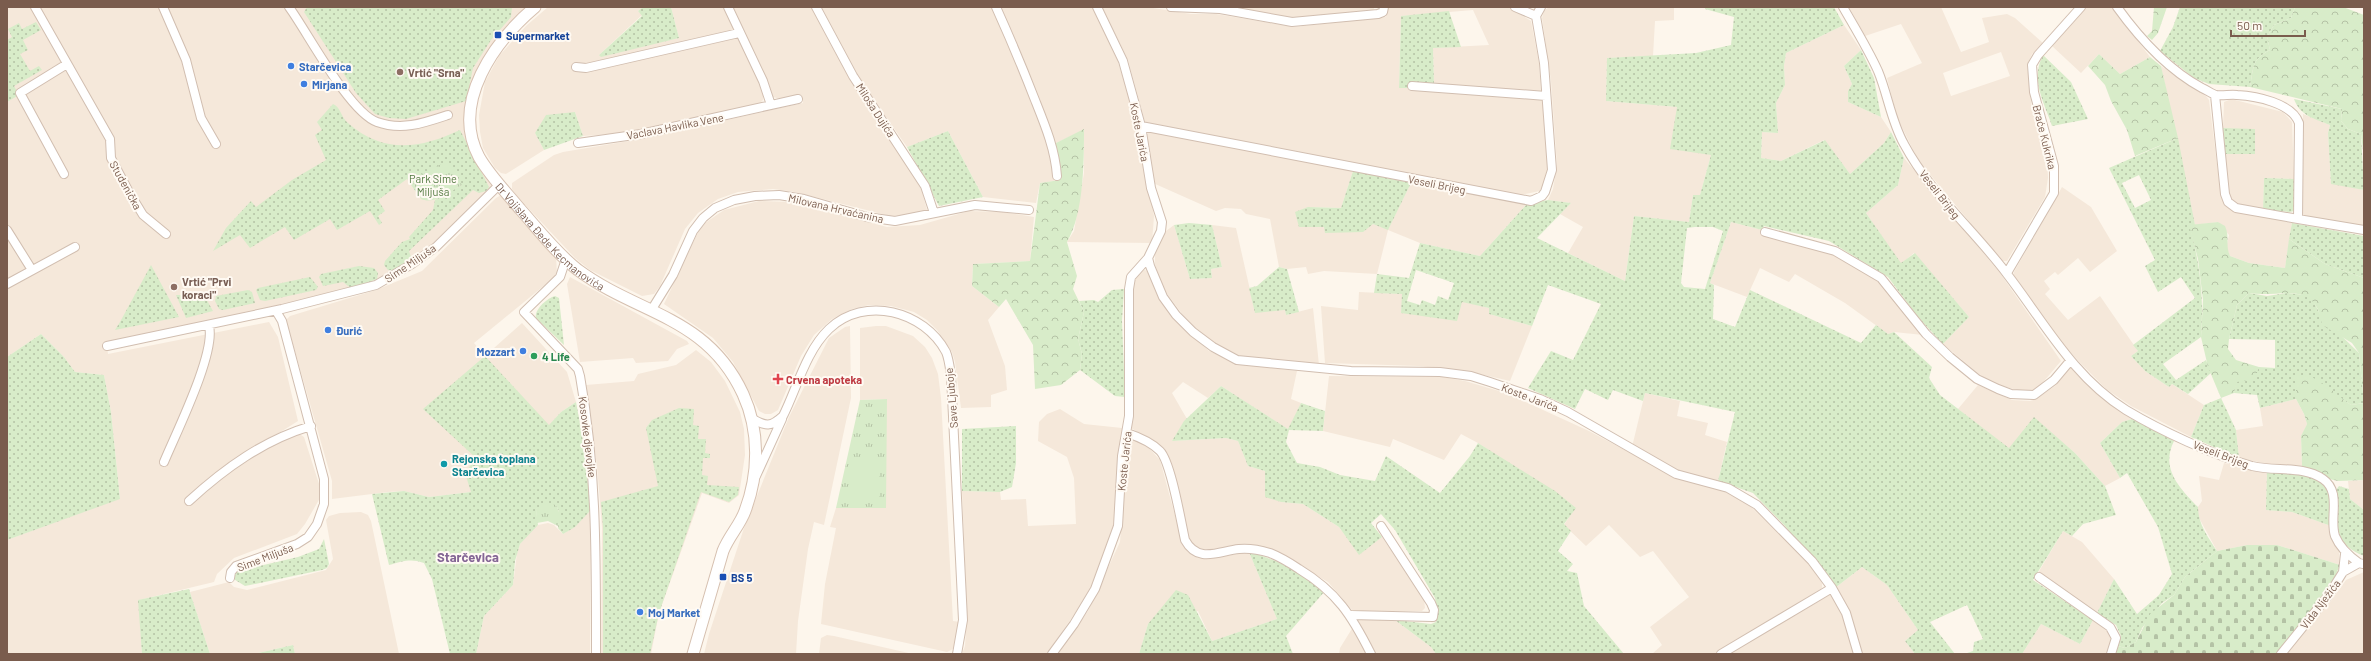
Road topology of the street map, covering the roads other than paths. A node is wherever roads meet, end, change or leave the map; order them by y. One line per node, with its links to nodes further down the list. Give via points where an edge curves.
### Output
1 (35, 7): 18 (street, Studenička)
2 (163, 7): 28 (street, via 186,60 201,118)
3 (289, 7): 25 (street, via 352,101 370,119 388,125 411,126)
4 (535, 7): 31 (street, Dr Vojislava Đede Kecmanovića, via 499,43 485,64 475,89 471,118 473,140 478,155)
5 (728, 7): 17 (street)
6 (816, 7): 33 (street, Miloša Dujića, via 853,76 925,186)
7 (996, 7): 30 (street, via 1043,119 1056,159)
8 (1097, 7): 26 (street, Koste Jarića, via 1123,61)
9 (1171, 7): 10 (street, via 1220,9 1292,22 1378,14 1383,12)
10 (1384, 7)
11 (1515, 7): 16 (street)
12 (1541, 7): 16 (street)
13 (1843, 7): 43 (street, Veseli Brijeg, via 1878,72 1896,129 1910,156 1956,216)
14 (2081, 7): 43 (street, Braće Kukrika, via 2032,65 2034,92 2054,166 2054,193)
15 (2116, 7): 21 (street, via 2135,32 2174,70)
16 (1536, 16): 22 (street, Veseli Brijeg, via 1544,63)
17 (739, 33): 19 (street, via 586,68); 24 (street, via 763,81)
18 (67, 64): 29 (street, via 20,93); 38 (street, Studenička, via 110,139 111,158 128,192 143,215)
19 (576, 67)
20 (1412, 86): 22 (street)
21 (2216, 95): 34 (street, via 2225,194 2228,202 2236,208); 34 (street, via 2255,98 2286,108 2297,118)
22 (1546, 96): 26 (street, Veseli Brijeg, via 1552,170 1545,192 1531,201)
23 (798, 99): 24 (street, Vaclava Havlika Vene)
24 (771, 105): 27 (street, Vaclava Havlika Vene, via 641,134)
25 (448, 115)
26 (1142, 126): 40 (street, Koste Jarića, via 1148,176 1162,222 1161,231)
27 (578, 143)
28 (216, 144)
29 (64, 174)
30 (1057, 176)
31 (499, 185): 41 (street, Dr Vojislava Đede Kecmanovića); 46 (street, Sime Miljuša, via 436,247 388,279 339,296)
32 (1029, 210): 33 (street, Milovana Hrvaćanina, via 975,205)
33 (934, 213): 45 (street, Milovana Hrvaćanina, via 895,221 867,217 779,195 734,200 715,208 700,222 667,286)
34 (2298, 219): 36 (street)
35 (7, 230): 42 (street)
36 (2364, 230)
37 (1765, 232): 49 (street, via 1835,251 1881,278 1926,334 1950,357 1977,379 1998,389 2011,394 2034,395 2054,380)
38 (166, 234)
39 (75, 247): 42 (street)
40 (1148, 258): 53 (street, Koste Jarića, via 1131,277 1129,289); 63 (street, Koste Jarića, via 1163,296 1176,314 1193,332 1229,357 1344,371 1412,370 1471,376 1540,399 1568,412 1676,474 1728,488 1750,499 1812,561)
41 (566, 259): 45 (street, Dr Vojislava Đede Kecmanovića, via 592,279 621,296); 65 (street, Kosovke djevojke, via 560,277 524,312 578,369 580,376 593,463 595,497)
42 (32, 270): 44 (street)
43 (2007, 273): 49 (street, Veseli Brijeg, via 2050,337)
44 (7, 284)
45 (652, 309): 51 (street, Dr Vojislava Đede Kecmanovića, via 686,328 716,354 736,381)
46 (276, 311): 47 (street, Sime Miljuša); 52 (street, Sime Miljuša, via 282,321)
47 (209, 326): 48 (street, Sime Miljuša); 54 (street, via 210,337 205,359)
48 (107, 346)
49 (2070, 360): 58 (street, Veseli Brijeg, via 2102,392 2125,409 2176,435 2255,467 2310,472 2322,478 2333,493 2334,532)
50 (783, 416): 51 (street, via 774,424 767,426); 55 (street, Save Ljuboje); 67 (street, Save Ljuboje, via 816,346 829,329 851,316 885,310 903,314 932,334 946,353 951,376 963,608 963,627)
51 (752, 418): 55 (street, Dr Vojislava Đede Kecmanovića, via 756,451)
52 (311, 426): 56 (street, via 270,442 236,462); 62 (street, Sime Miljuša, via 325,492 317,524 308,537 298,544 236,566)
53 (1128, 433): 64 (street, via 1161,452 1168,469 1188,547 1195,552 1215,555 1240,549 1271,554 1313,577 1338,599); 68 (street, Koste Jarića, via 1122,456 1118,526 1107,560 1084,607)
54 (164, 462)
55 (755, 477): 66 (street, Dr Vojislava Đede Kecmanovića, via 745,512 728,537 723,551)
56 (189, 501)
57 (1381, 526): 64 (street, via 1431,603 1433,617)
58 (2346, 554): 59 (street, Veseli Brijeg); 60 (street)
59 (2361, 563): 60 (street, Vida Nježića)
60 (2343, 572): 73 (street, Vida Nježića, via 2328,596)
61 (2039, 577): 72 (street, via 2110,627 2116,638)
62 (230, 578)
63 (1832, 588): 70 (street); 71 (street, Koste Jarića, via 1846,613)
64 (1351, 615): 69 (street)
65 (596, 654)
66 (693, 654)
67 (957, 654)
68 (1052, 654)
69 (1371, 654)
70 (1721, 654)
71 (1858, 654)
72 (2111, 654)
73 (2281, 654)

